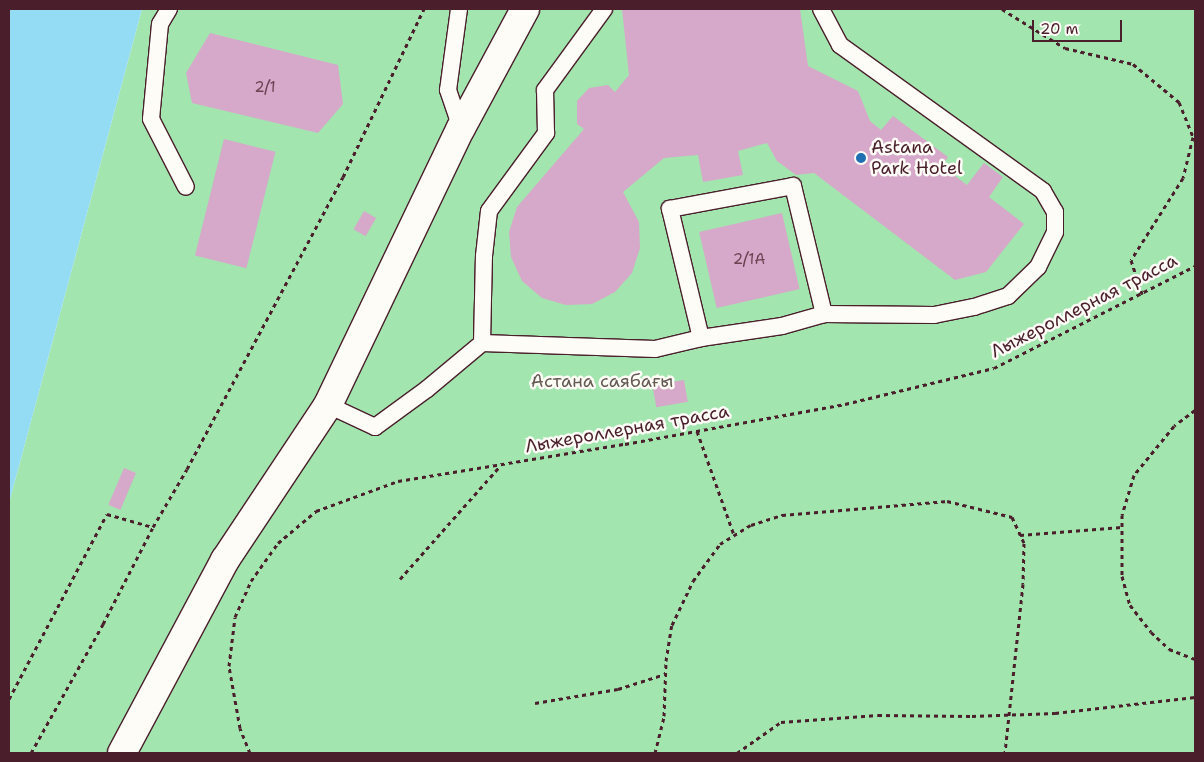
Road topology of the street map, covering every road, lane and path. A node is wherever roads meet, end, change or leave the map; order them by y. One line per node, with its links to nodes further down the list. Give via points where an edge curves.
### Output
1 (169, 9): 10 (lane, via 160,24 152,119)
2 (424, 9): 20 (path, via 343,177)
3 (459, 9): 8 (lane, via 448,90)
4 (525, 9): 8 (street)
5 (604, 9): 15 (lane, via 545,90 546,133 489,211 484,256)
6 (821, 9): 13 (lane, via 840,45 1042,191 1055,212 1055,232 1038,267 1008,296 934,315)
7 (1002, 9): 9 (path, via 1065,48 1133,64 1178,102)
8 (461, 128): 16 (street)
9 (1194, 136): 12 (path, via 1183,178 1131,260)
10 (186, 186)
11 (1195, 266): 12 (path, Лыжероллерная трасса)
12 (1142, 294): 18 (path, Лыжероллерная трасса, via 994,368 845,404)
13 (824, 314): 14 (lane, via 782,326); 14 (lane, via 793,186 774,189 670,210)
14 (701, 338): 15 (lane, via 655,349)
15 (482, 343): 16 (lane, via 375,427)
16 (328, 405): 31 (street, via 225,560)
17 (1195, 410): 21 (path, via 1174,426 1134,475 1122,515)
18 (697, 431): 19 (path, Лыжероллерная трасса); 22 (path)
19 (501, 465): 24 (path); 32 (path, Лыжероллерная трасса, via 398,481 316,511 278,543 251,581 235,616 229,666 240,728)
20 (153, 527): 28 (path, via 107,514); 30 (path)
21 (1122, 527): 23 (path); 25 (path, via 1122,576 1130,605 1169,649)
22 (734, 535): 23 (path, via 751,525 782,515 947,501 1012,517); 26 (path, via 720,544 693,582 672,625)
23 (1020, 535): 35 (path, via 1024,543 1023,584)
24 (400, 579)
25 (1195, 659)
26 (665, 674): 29 (path, via 618,689); 33 (path, via 664,716)
27 (1195, 697): 34 (path, bridge, via 1055,713 878,715 781,722)
28 (9, 699)
29 (535, 703)
30 (31, 753)
31 (122, 753)
32 (250, 753)
33 (655, 753)
34 (737, 753)
35 (1005, 753)

